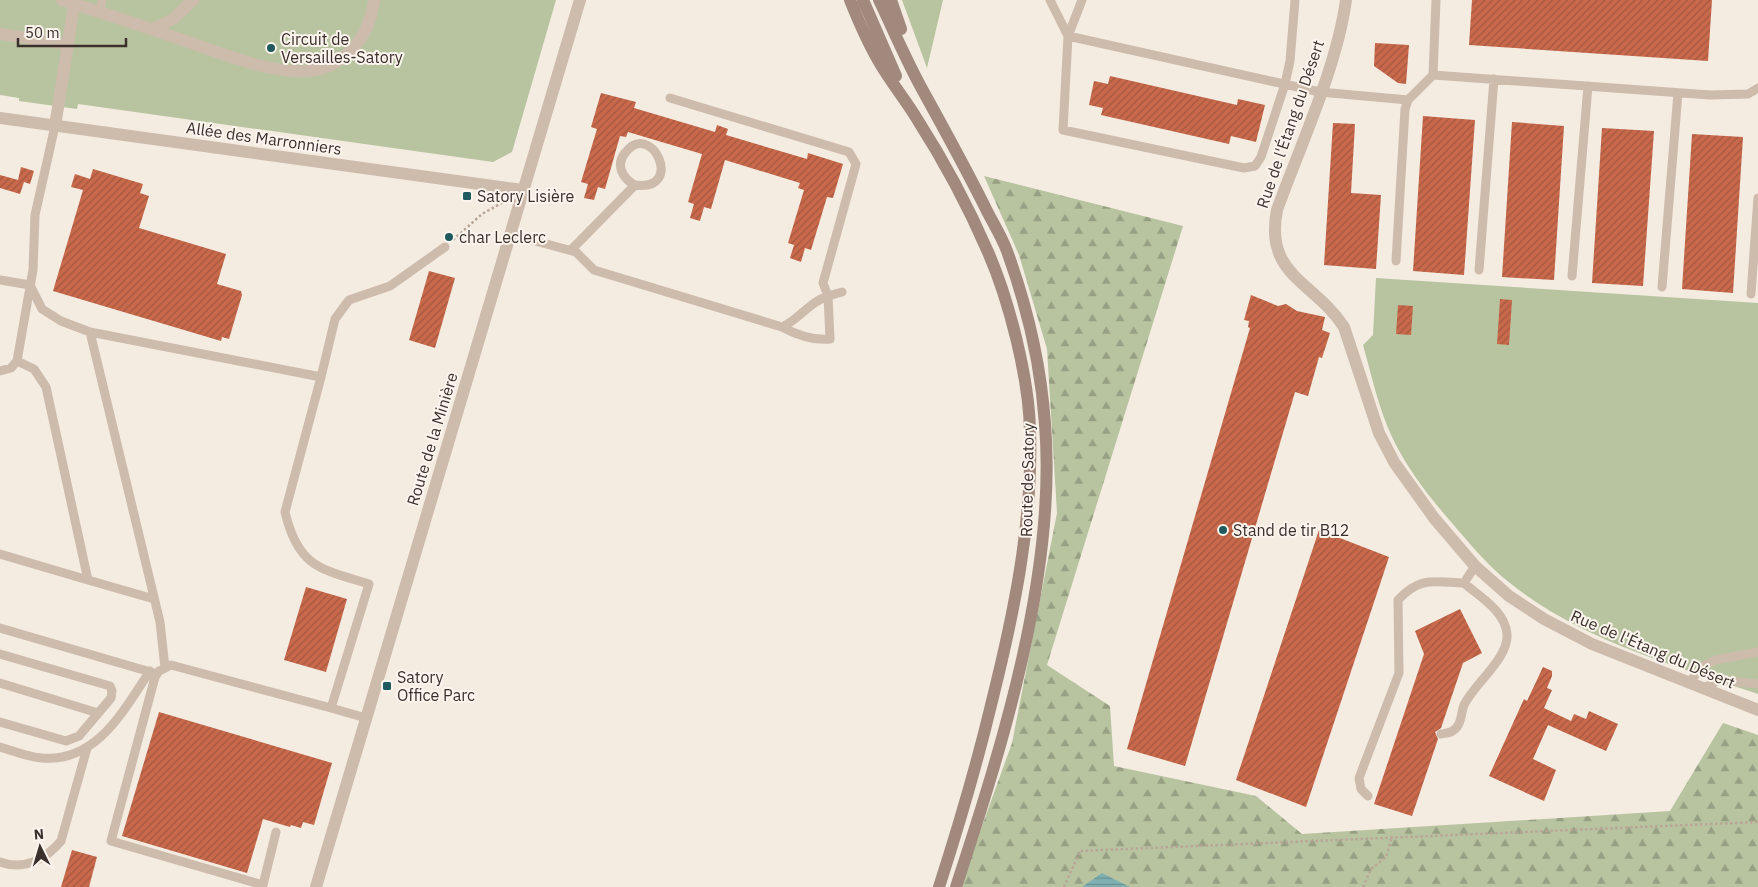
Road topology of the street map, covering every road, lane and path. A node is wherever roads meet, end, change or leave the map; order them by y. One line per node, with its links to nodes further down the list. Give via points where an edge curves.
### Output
1 (193, 0): 15 (street, via 173,20)
2 (374, 0): 15 (street, via 368,27 358,44 332,64 311,71 239,59)
3 (580, 0): 33 (street, Route de la Minière)
4 (850, 0): 30 (main road, via 878,61)
5 (863, 0): 30 (main road)
6 (879, 0): 23 (main road)
7 (891, 0): 23 (main road)
8 (1050, 0): 17 (lane)
9 (1082, 0): 17 (lane)
10 (1295, 0): 21 (lane)
11 (1346, 0): 25 (street, Rue de l'Étang du Désert)
12 (1436, 0): 19 (lane)
13 (68, 2): 14 (street); 18 (street)
14 (101, 6): 15 (street)
15 (153, 29)
16 (0, 34): 18 (street)
17 (1068, 36): 21 (lane); 21 (lane, via 1063,130 1244,168 1255,166 1261,157)
18 (68, 44): 31 (street)
19 (1433, 75): 20 (lane); 28 (lane)
20 (1494, 79): 22 (lane); 39 (lane)
21 (1285, 84): 25 (lane)
22 (1588, 86): 26 (lane); 40 (lane)
23 (922, 88): 82 (main road, Route de Satory, via 950,136 1006,250 1040,375 1046,426 1047,476 1041,555 1022,654 984,802)
24 (1758, 88): 26 (lane, via 1735,96)
25 (1320, 92): 28 (lane); 53 (street, Rue de l'Étang du Désert, via 1277,210 1273,227 1275,245 1292,275 1333,311 1344,327 1379,433 1394,462 1434,518)
26 (1678, 93): 43 (lane)
27 (670, 98): 46 (lane, via 849,152 856,164 823,283)
28 (1408, 100): 38 (lane)
29 (0, 118): 31 (street, Allée des Marronniers)
30 (917, 118): 81 (main road, Route de Satory, via 962,195 989,255 1011,322 1030,428 1030,476 1023,553 1004,653 967,802)
31 (55, 126): 33 (street, Allée des Marronniers); 42 (lane, via 36,215)
32 (635, 185): 32 (lane, via 621,171 622,158 636,145 648,146 658,154 661,172 653,182); 37 (lane)
33 (523, 190): 35 (street, Route de la Minière); 36 (path, via 482,214)
34 (1758, 198): 45 (lane)
35 (510, 234): 37 (lane); 69 (street, Route de la Minière)
36 (445, 247): 51 (lane, via 390,286 349,300 335,319)
37 (571, 250): 47 (lane, via 594,270)
38 (1396, 261)
39 (1479, 270)
40 (1572, 276)
41 (0, 280): 42 (lane)
42 (30, 285): 48 (lane, via 42,309); 49 (lane)
43 (1662, 287)
44 (842, 292): 46 (lane)
45 (1751, 294)
46 (828, 296): 47 (lane, via 816,300 795,321); 47 (lane, via 830,339 797,335)
47 (782, 327)
48 (90, 332): 51 (lane); 56 (lane)
49 (17, 362): 50 (lane); 54 (lane, via 34,369 46,387)
50 (0, 371)
51 (321, 377): 66 (lane, via 285,512 290,534 306,560 328,572 369,584)
52 (0, 554): 54 (lane)
53 (1475, 566): 55 (lane); 63 (street, Rue de l'Étang du Désert, via 1509,596 1544,619 1592,644)
54 (88, 580): 56 (lane)
55 (1464, 583): 71 (lane, via 1496,610 1507,635 1504,649 1464,705 1458,726 1450,733); 74 (lane, via 1425,581 1410,587 1398,600 1399,673 1360,778 1361,789)
56 (154, 598): 60 (lane)
57 (0, 628): 61 (lane)
58 (1758, 652): 63 (lane, via 1716,660 1705,665)
59 (0, 654): 68 (lane, via 110,686 111,698)
60 (165, 668): 61 (lane); 66 (lane, via 171,665)
61 (153, 673): 73 (lane, via 98,742); 79 (lane, via 111,841)
62 (0, 682): 68 (lane)
63 (1689, 682): 65 (street, Rue de l'Étang du Désert)
64 (1758, 684): 65 (lane, via 1719,680)
65 (1704, 688): 67 (street, Rue de l'Étang du Désert)
66 (330, 708): 69 (lane)
67 (1758, 710)
68 (98, 713): 70 (lane, via 79,736 66,741)
69 (366, 718): 80 (street, Route de la Minière)
70 (0, 722)
71 (1441, 734)
72 (0, 747): 73 (lane, via 40,758 74,755)
73 (86, 748): 78 (lane, via 61,841 51,853 36,862 15,865)
74 (1368, 796)
75 (1758, 822): 77 (path)
76 (276, 832): 79 (lane)
77 (1392, 836): 83 (path, via 1080,851); 84 (path, via 1386,857 1371,869)
78 (0, 862)
79 (262, 886)
80 (316, 887)
81 (939, 887)
82 (956, 887)
83 (1064, 887)
84 (1364, 887)

